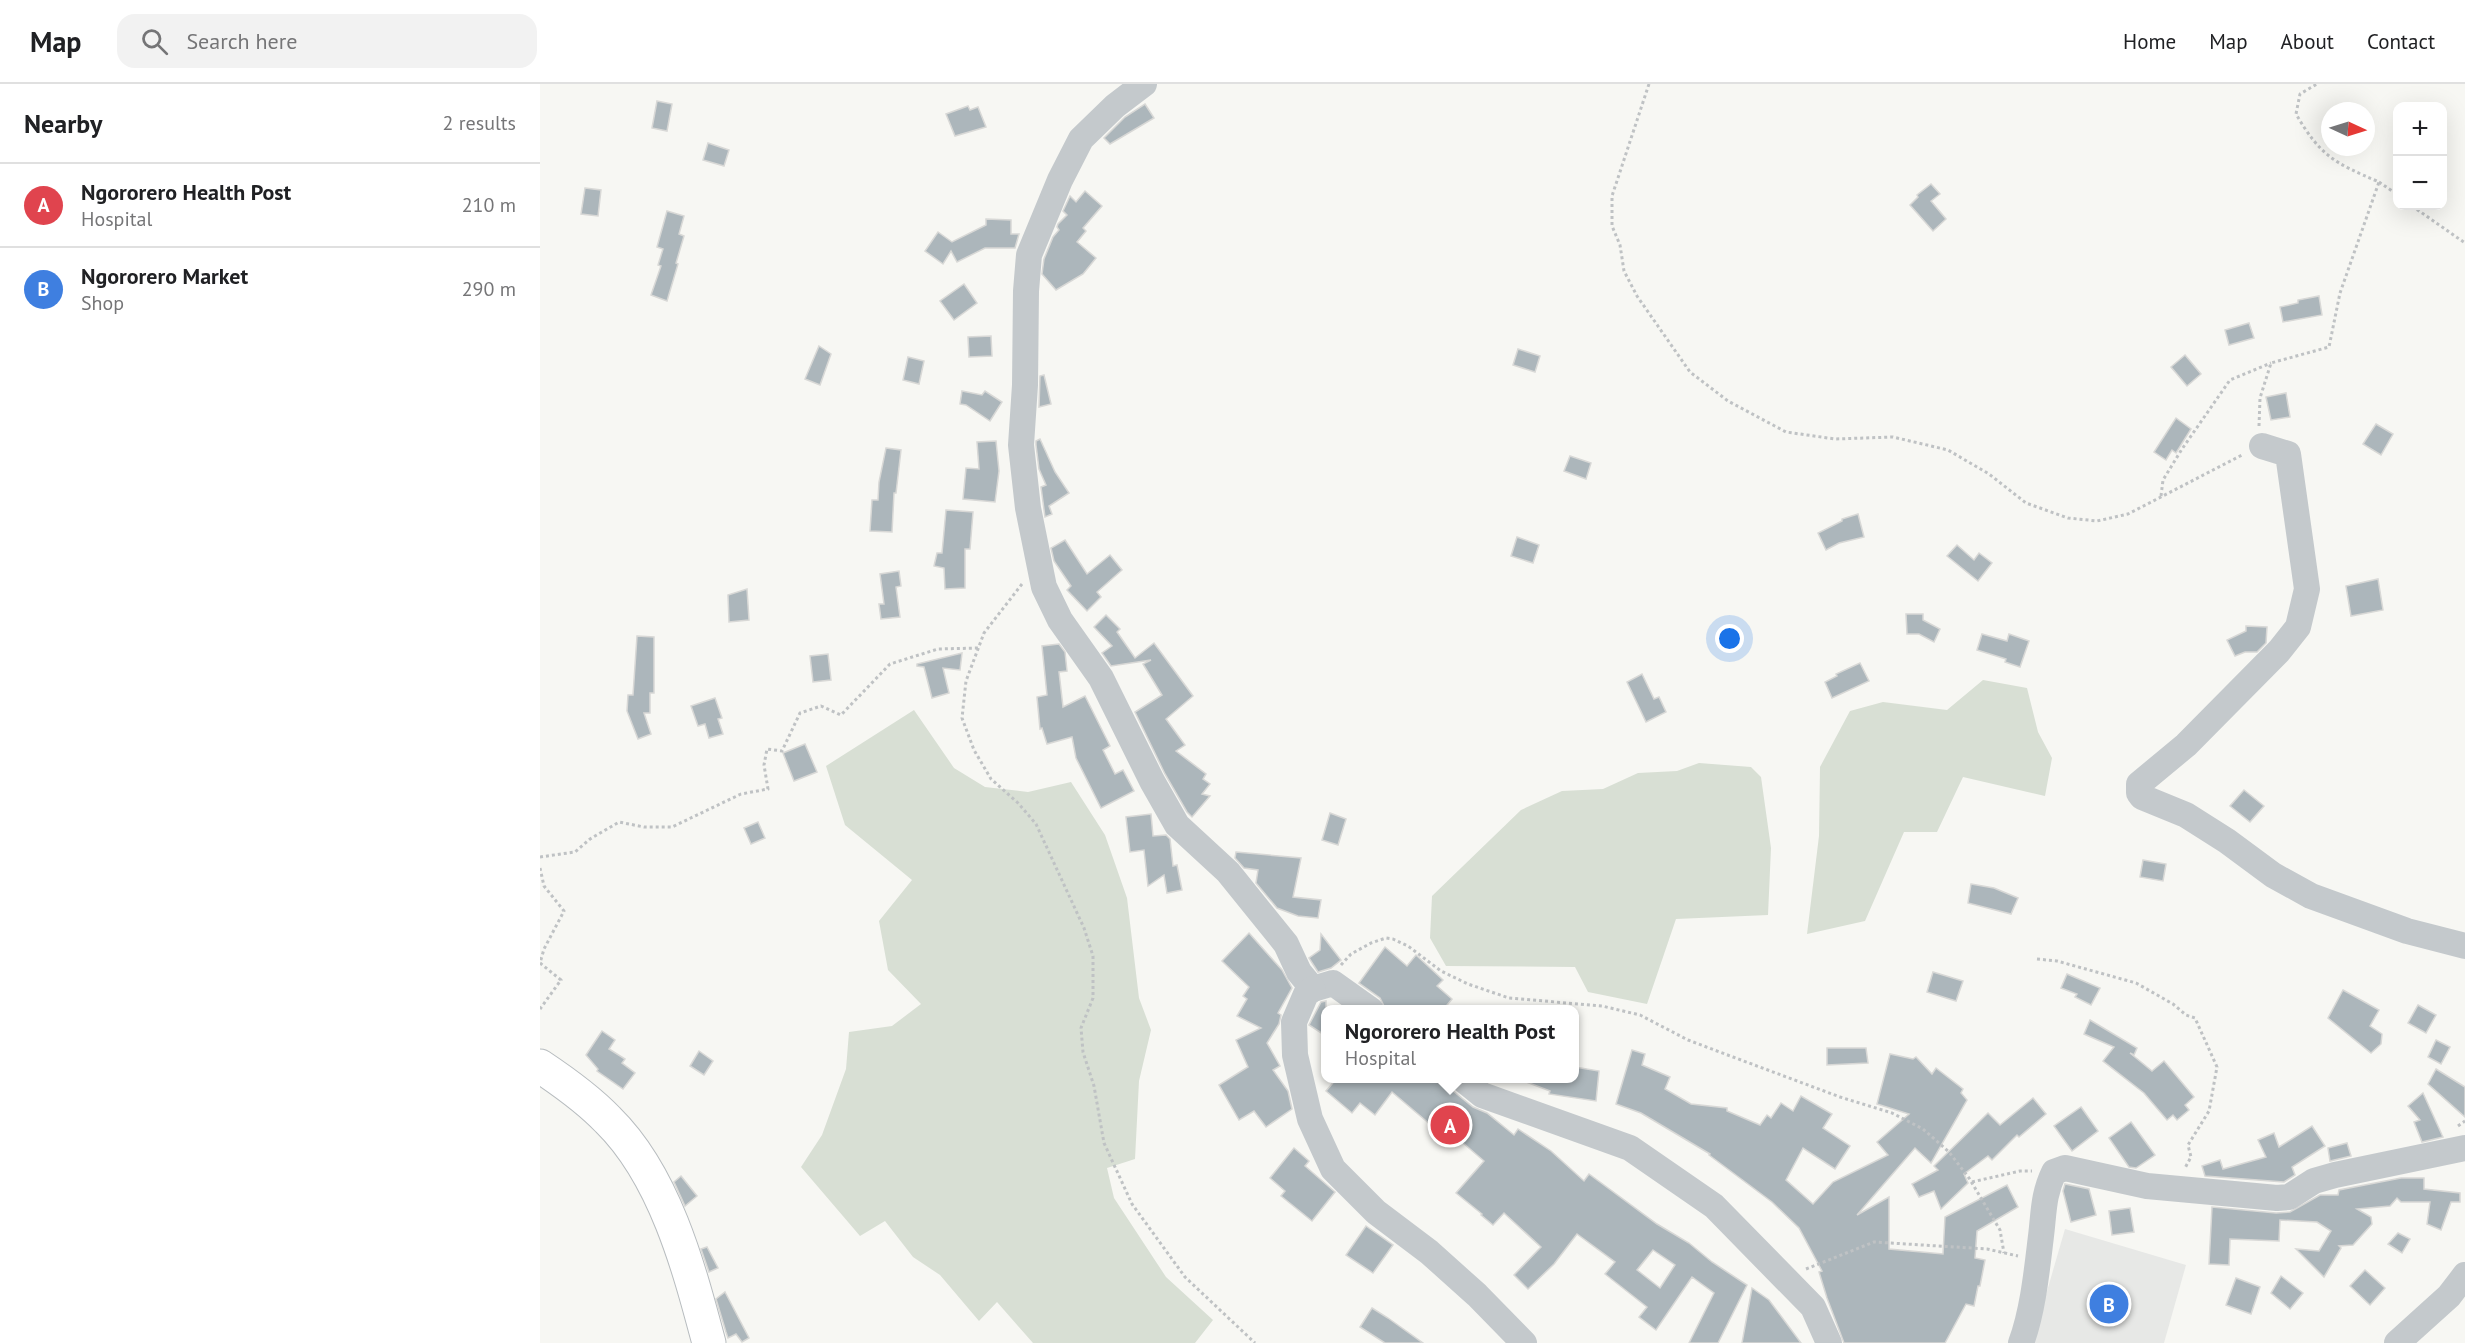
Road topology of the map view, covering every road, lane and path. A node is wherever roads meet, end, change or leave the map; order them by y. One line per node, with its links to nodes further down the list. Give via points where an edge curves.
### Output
1 (1144, 84): 11 (street, via 1114,106 1081,139 1029,255 1021,445 1028,508)
2 (1649, 84): 10 (path, via 1612,196 1612,226 1624,271 1637,296 1690,372 1728,401 1786,432 1835,439 1893,437 1948,450 1989,474 2026,503 2068,519 2097,520 2128,514)
3 (2317, 84): 4 (path, via 2300,94 2296,114 2311,140 2337,164)
4 (2379, 182): 5 (path); 8 (path, via 2340,293 2329,347)
5 (2393, 192)
6 (2418, 210): 7 (path)
7 (2465, 243)
8 (2271, 363): 9 (path, via 2260,398); 10 (path, via 2230,380 2163,480)
9 (2262, 446): 10 (path); 15 (street, via 2288,454 2307,589 2298,627 2186,745 2139,784 2139,793 2186,815 2273,875 2311,896 2407,931)
10 (2160, 497)
11 (1044, 588): 12 (path, via 1022,584 984,633); 17 (street, via 1060,620 1101,678 1177,825 1228,872 1286,944 1299,972)
12 (980, 648): 13 (path, via 938,649 890,664 841,715 821,706 800,713 782,751 767,748 764,765 768,789 741,794 672,827 619,822 575,852); 31 (path, via 966,681 962,718 991,779 1036,824 1093,956 1093,998 1081,1028 1104,1143 1132,1204 1185,1277)
13 (540, 857)
14 (540, 868): 19 (path, via 544,886 564,911 540,963 561,980)
15 (2465, 946)
16 (2037, 959): 25 (path, via 2136,983 2195,1018 2217,1067 2209,1111 2188,1145 2191,1157 2185,1166)
17 (1323, 986): 18 (street); 24 (path, via 1350,954 1386,938 1408,946 1459,980 1509,998 1602,1006 1640,1015 1688,1040 1892,1113 1923,1129 1949,1152); 32 (street, via 1306,994 1294,1022 1295,1055 1310,1119 1334,1169 1376,1212 1477,1295)
18 (1361, 1005)
19 (540, 1009)
20 (540, 1066): 30 (main road, via 575,1090 609,1121 642,1164 669,1215 689,1266)
21 (1467, 1083): 29 (street, via 1482,1095 1630,1148 1714,1206)
22 (2465, 1148): 25 (street, via 2335,1175 2314,1181 2289,1197 2245,1197)
23 (2054, 1172): 24 (path, via 2020,1171); 25 (street, via 2065,1168 2147,1186); 27 (street, via 2047,1186)
24 (1972, 1182): 26 (path, via 2000,1230)
25 (2184, 1188)
26 (2004, 1253): 27 (path); 29 (path, via 1874,1242)
27 (2038, 1260): 34 (street)
28 (2465, 1275): 35 (street, via 2449,1296)
29 (1784, 1276): 33 (street, via 1813,1307)
30 (709, 1343)
31 (1256, 1343)
32 (1524, 1343)
33 (1829, 1343)
34 (2021, 1343)
35 (2397, 1343)

